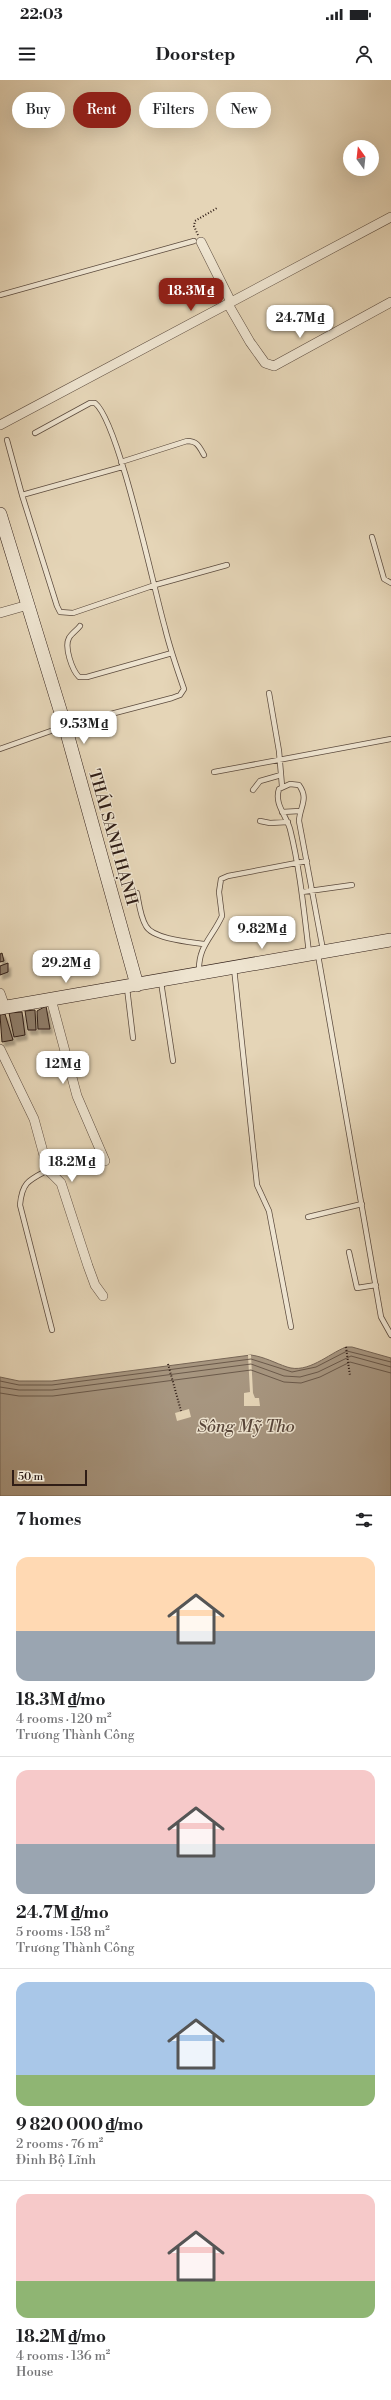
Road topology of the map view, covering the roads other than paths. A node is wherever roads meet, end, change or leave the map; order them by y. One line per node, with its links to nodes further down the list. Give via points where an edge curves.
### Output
1 (391, 217): 5 (street)
2 (198, 242): 3 (lane); 5 (street)
3 (0, 295)
4 (391, 302): 5 (street, via 274,366 265,363 253,348)
5 (230, 303): 6 (street)
6 (0, 425)
7 (35, 433): 10 (lane, via 90,403 95,403 103,412)
8 (7, 440): 12 (lane)
9 (204, 455): 10 (lane, via 199,445 187,441)
10 (121, 462): 11 (lane)
11 (122, 467): 12 (lane); 17 (lane)
12 (22, 495): 17 (lane, via 60,612 73,614)
13 (0, 514): 18 (street, THÁI SANH HẠNH)
14 (372, 537): 16 (lane, via 384,579)
15 (227, 564): 17 (lane)
16 (391, 583)
17 (154, 585): 21 (lane)
18 (28, 605): 19 (street); 23 (street, THÁI SANH HẠNH)
19 (0, 613)
20 (80, 626): 21 (lane, via 68,642 70,658 79,677)
21 (172, 653): 23 (lane, via 184,689 180,696)
22 (269, 693): 26 (lane)
23 (65, 726): 25 (lane); 47 (street, THÁI SANH HẠNH)
24 (391, 739): 26 (lane)
25 (0, 749)
26 (279, 759): 27 (lane); 28 (lane)
27 (214, 772)
28 (281, 775): 29 (lane); 30 (lane, via 260,781)
29 (282, 786): 31 (lane, via 299,785 305,799); 32 (lane, via 277,795)
30 (253, 790)
31 (300, 811): 32 (lane); 35 (lane)
32 (282, 812): 34 (lane)
33 (260, 821): 34 (lane)
34 (288, 822): 36 (lane)
35 (307, 861): 36 (lane); 38 (lane)
36 (297, 863): 39 (lane); 42 (lane, via 221,879 218,892 222,916)
37 (352, 885): 38 (lane)
38 (312, 890): 39 (lane); 43 (lane)
39 (302, 892): 43 (lane)
40 (137, 893): 42 (lane, via 146,928 179,940)
41 (391, 940): 43 (street)
42 (204, 944): 45 (lane, via 198,963)
43 (317, 953): 44 (street); 56 (lane)
44 (234, 968): 45 (street); 61 (lane, via 257,1185 269,1211)
45 (199, 974): 46 (street)
46 (160, 981): 47 (street); 53 (lane)
47 (132, 986): 49 (street); 51 (lane)
48 (0, 993): 50 (street)
49 (51, 1000): 50 (street); 54 (street, via 77,1096)
50 (3, 1008)
51 (133, 1038)
52 (0, 1049): 55 (street, via 34,1119)
53 (173, 1061)
54 (105, 1161)
55 (48, 1170): 60 (street, via 61,1183 95,1285); 62 (lane, via 27,1182 21,1191 20,1205)
56 (362, 1204): 57 (lane); 59 (lane)
57 (308, 1217)
58 (348, 1252): 59 (lane, via 358,1288)
59 (376, 1285): 63 (lane, via 381,1317)
60 (103, 1296)
61 (291, 1328)
62 (52, 1330)
63 (391, 1335)

